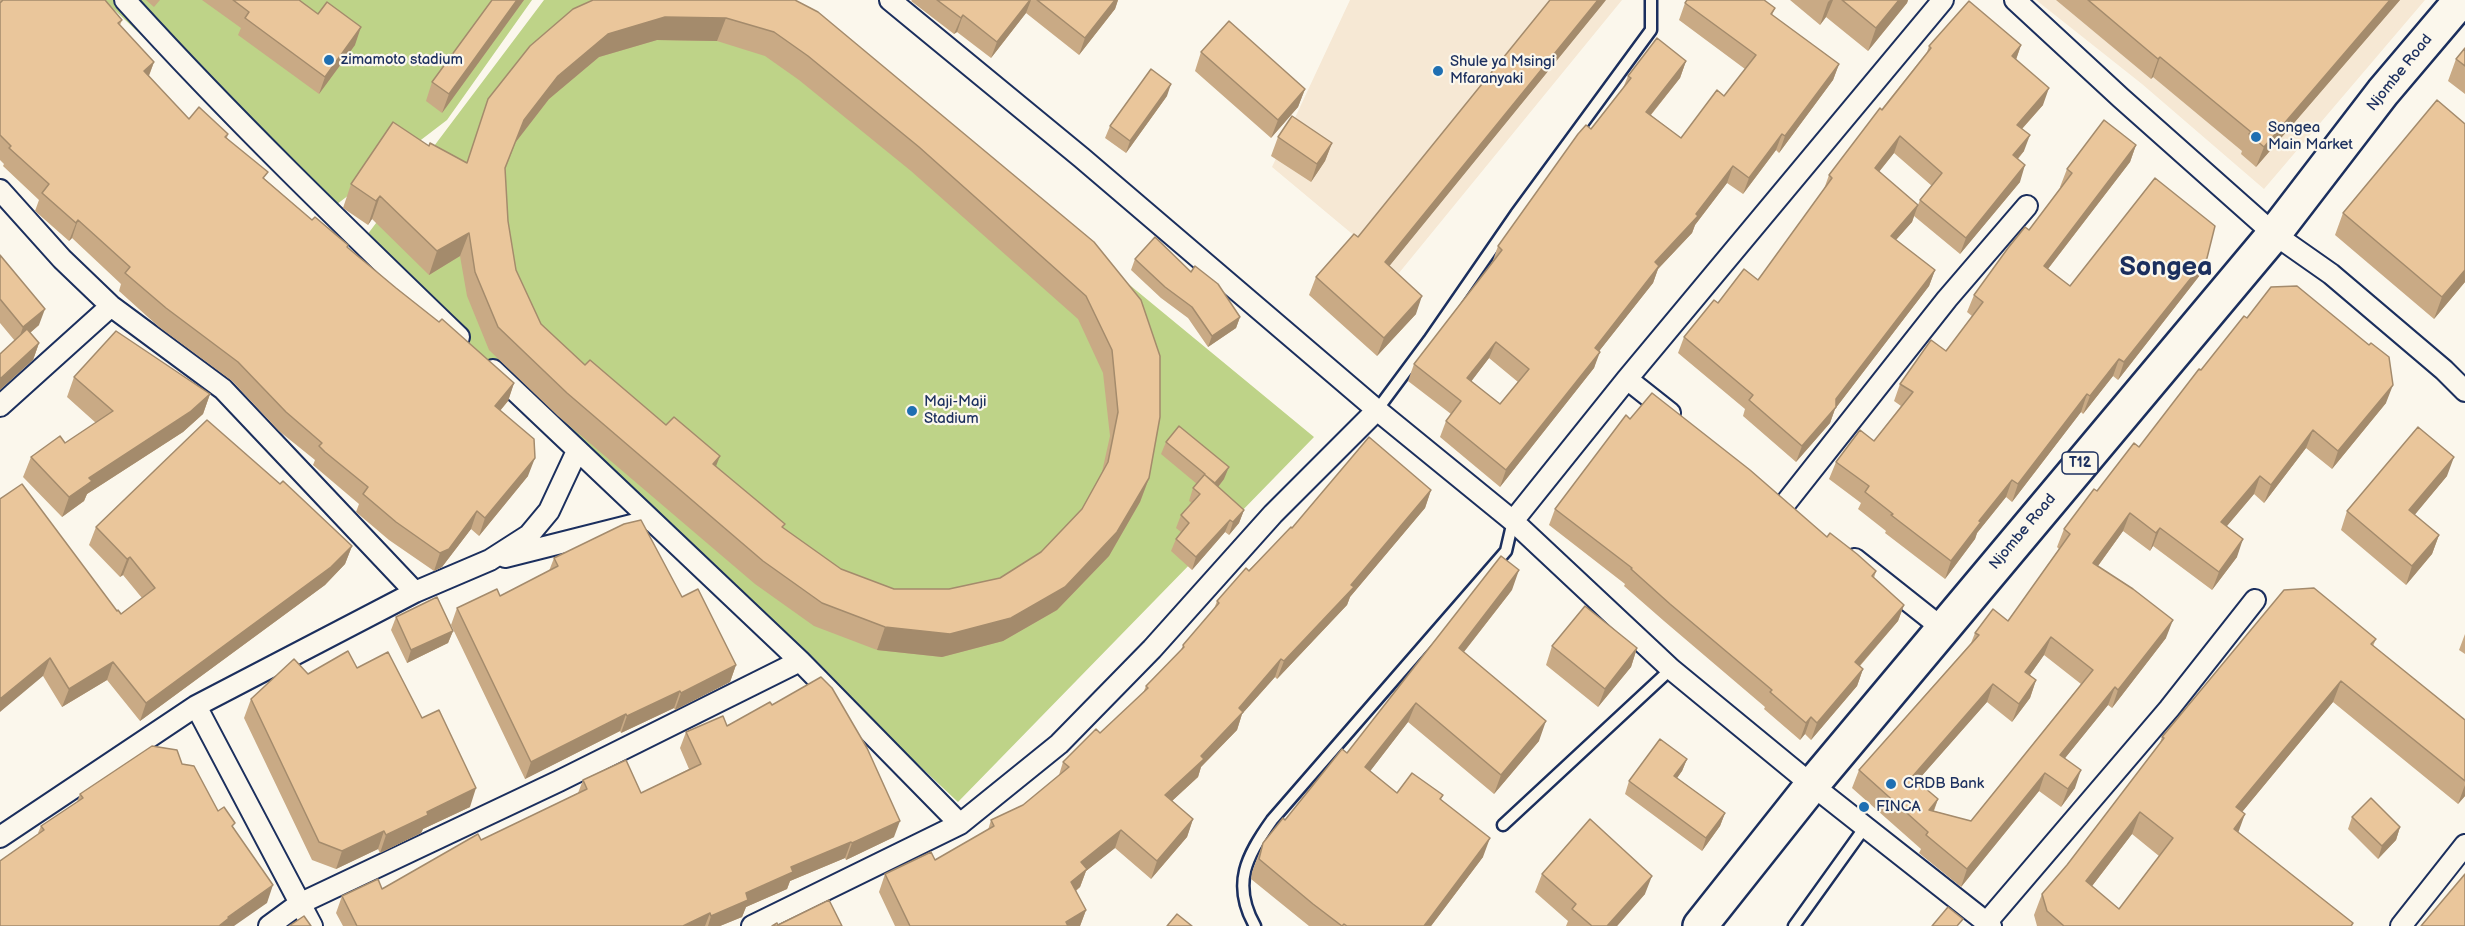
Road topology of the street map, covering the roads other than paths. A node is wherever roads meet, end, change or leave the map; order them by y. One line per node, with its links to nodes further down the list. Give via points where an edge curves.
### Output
1 (125, 0): 16 (street, via 193,75 336,219)
2 (890, 0): 14 (street)
3 (1651, 0): 14 (lane, via 1651,30)
4 (1943, 0): 11 (street)
5 (2015, 0): 9 (street)
6 (2461, 0): 9 (highway, Njombe Road / T12, via 2383,92)
7 (0, 190): 10 (street)
8 (2027, 206): 18 (street, via 1947,299)
9 (2274, 234): 12 (street, via 2331,274); 26 (highway, Njombe Road / T12)
10 (111, 306): 13 (street); 24 (street, via 223,389)
11 (1627, 379): 15 (street); 21 (street)
12 (2465, 391)
13 (0, 406)
14 (1377, 410): 21 (street); 31 (street, via 1273,514 1152,650 1059,744)
15 (1683, 423)
16 (577, 451): 20 (street); 23 (street, via 549,511 529,535)
17 (1766, 490): 18 (street)
18 (1785, 504): 19 (street)
19 (1803, 519)
20 (652, 520): 23 (street); 27 (street)
21 (1513, 521): 28 (street); 41 (lane, via 1506,550 1280,811 1251,850 1243,875 1248,913)
22 (1840, 548): 26 (street)
23 (490, 560): 24 (street)
24 (415, 592): 29 (street)
25 (2255, 600): 37 (street)
26 (1942, 628): 30 (highway, Njombe Road / T12)
27 (801, 661): 31 (street); 36 (street)
28 (1671, 669): 30 (street); 32 (lane)
29 (196, 706): 34 (street); 36 (street)
30 (1812, 785): 33 (street); 42 (highway, Njombe Road / T12)
31 (960, 824): 40 (street)
32 (1503, 825)
33 (1865, 827): 37 (street); 43 (lane)
34 (0, 837)
35 (2465, 845): 44 (street)
36 (299, 904): 38 (street); 39 (street)
37 (1989, 924)
38 (268, 926)
39 (312, 926)
40 (752, 926)
41 (1255, 926)
42 (1700, 926)
43 (1794, 926)
44 (2401, 926)

